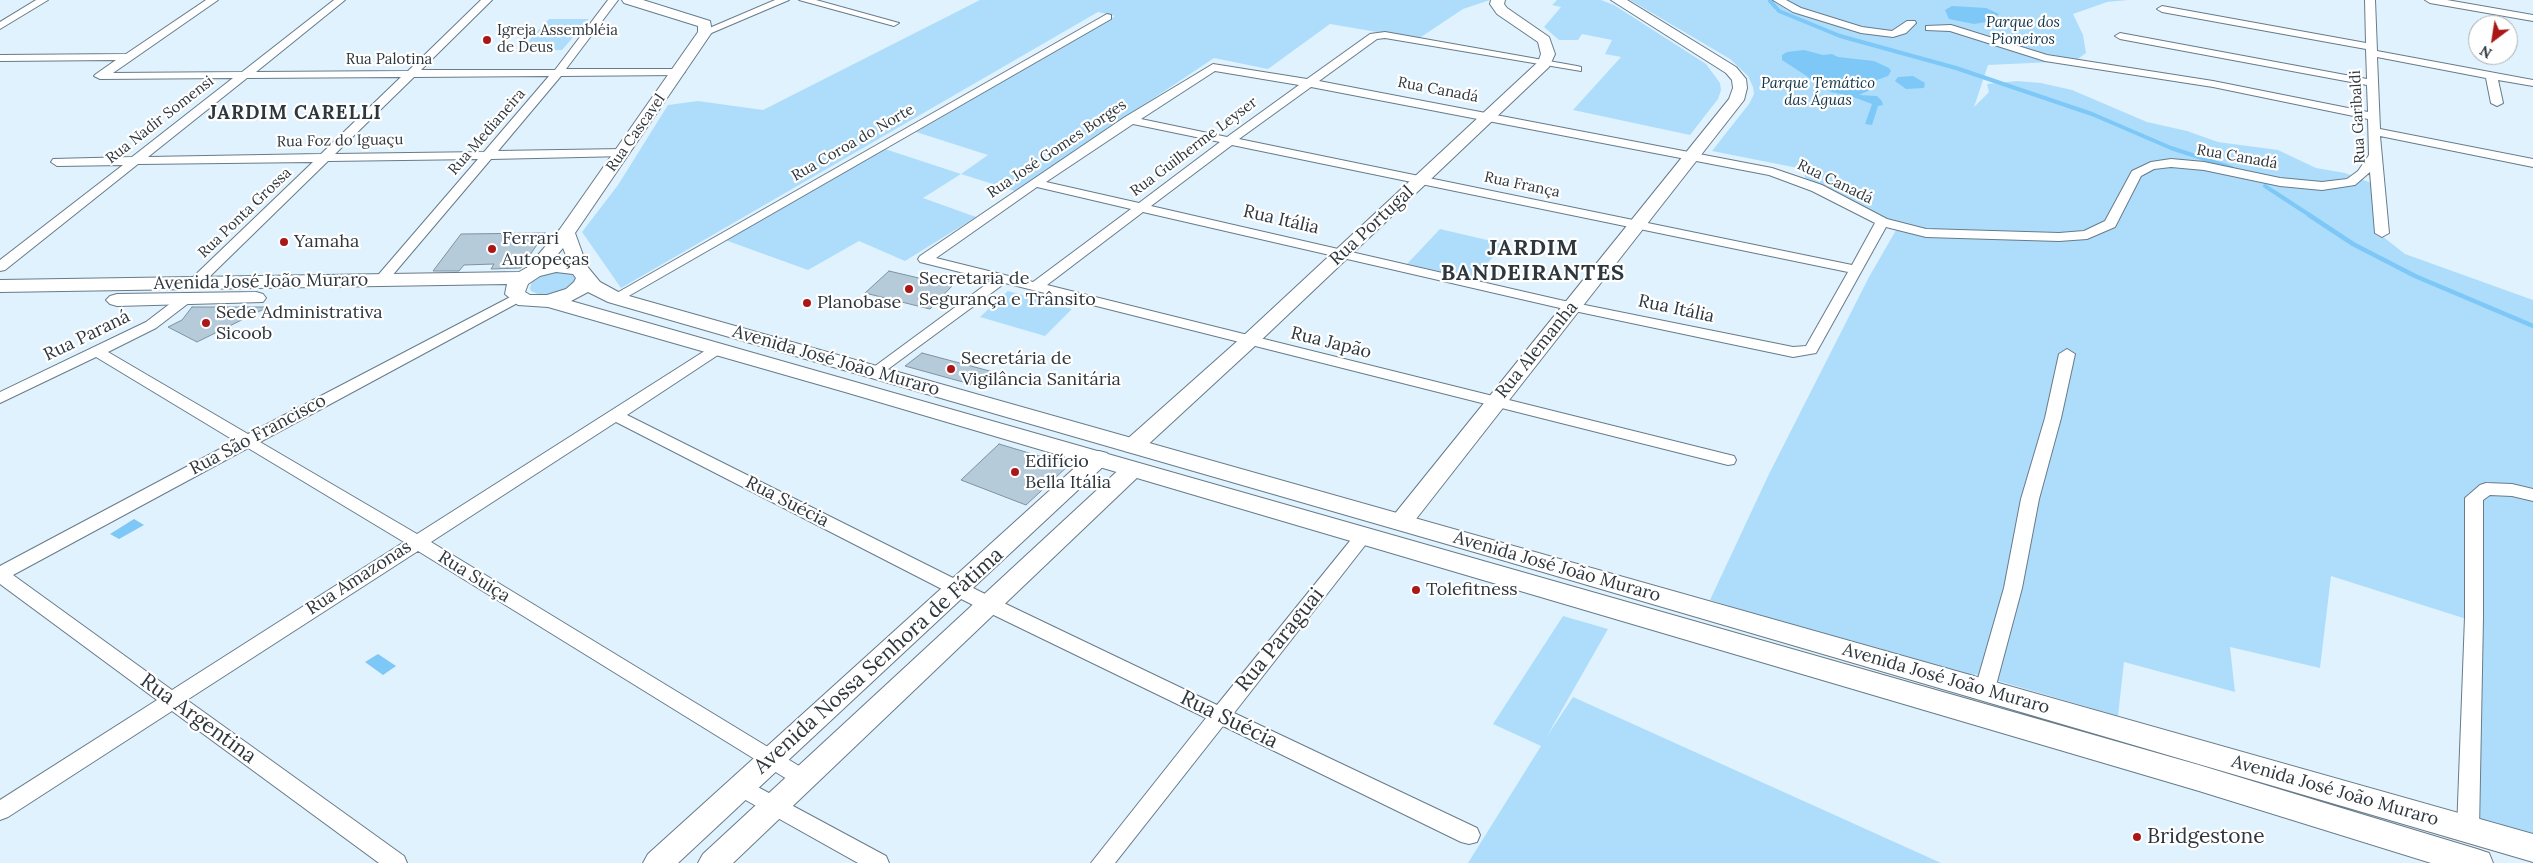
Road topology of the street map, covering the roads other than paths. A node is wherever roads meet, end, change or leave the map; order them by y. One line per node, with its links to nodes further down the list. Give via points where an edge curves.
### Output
1 (44, 0): 19 (street)
2 (213, 0): 24 (street)
3 (340, 0): 33 (street, Rua Nadir Somensi)
4 (487, 0): 31 (street, Rua Ponta Grossa)
5 (613, 0): 30 (street, Rua Medianeira)
6 (629, 0): 20 (street)
7 (784, 0): 20 (street)
8 (804, 0): 17 (street)
9 (1498, 0): 26 (street, via 1502,10 1544,40 1548,54)
10 (1618, 0): 44 (street, Rua Alemanha, via 1707,54 1739,79 1736,100)
11 (2370, 0): 23 (street, Rua Garibaldi)
12 (2430, 0): 16 (street)
13 (1779, 1): 18 (street, via 1861,30 1893,34)
14 (2162, 9): 23 (street)
15 (1108, 17): 70 (street, Rua Coroa do Norte)
16 (2533, 18)
17 (894, 23)
18 (1911, 23)
19 (0, 26)
20 (705, 28): 29 (street, Rua Cascavel)
21 (1930, 28): 39 (street, via 1951,28 2045,58 2213,84)
22 (2120, 36): 35 (street)
23 (2371, 50): 32 (street); 35 (street, Rua Garibaldi)
24 (130, 57): 25 (street); 33 (street, Rua Palotina, via 100,76)
25 (0, 58)
26 (1544, 64): 28 (street); 34 (street, Rua Guilherme Leyser, via 1385,35 1374,36); 38 (street, Rua Portugal)
27 (1209, 68): 34 (street, Rua Canadá, via 1218,66); 40 (street, Rua José Gomes Borges)
28 (1577, 69)
29 (678, 72): 30 (street, Rua Palotina); 43 (street, Rua Cascavel)
30 (558, 73): 31 (street, Rua Palotina); 45 (street, Rua Medianeira)
31 (411, 75): 33 (street, Rua Palotina); 47 (street, Rua Ponta Grossa)
32 (2490, 75): 36 (street); 37 (street)
33 (242, 76): 48 (street, Rua Nadir Somensi)
34 (1309, 83): 38 (street, Rua Canadá); 42 (street, Rua Guilherme Leyser)
35 (2372, 83): 39 (street, Rua Garibaldi)
36 (2533, 83)
37 (2497, 103)
38 (1489, 117): 44 (street, Rua Canadá); 51 (street, Rua Portugal)
39 (2374, 117): 41 (street, Rua Garibaldi)
40 (1129, 120): 42 (street, Rua França); 52 (street, Rua José Gomes Borges)
41 (2374, 131): 46 (street, Rua Garibaldi); 50 (street)
42 (1228, 141): 51 (street, Rua França); 53 (street, Rua Guilherme Leyser)
43 (622, 153): 45 (street, Rua Foz do Iguaçu); 56 (street, Rua Cascavel)
44 (1690, 154): 54 (street, Rua Canadá, via 1799,180); 55 (street, Rua Alemanha)
45 (488, 156): 47 (street, Rua Foz do Iguaçu); 64 (street, Rua Medianeira)
46 (2375, 156): 54 (street, Rua Canadá, via 2362,174 2351,182 2322,186 2280,182 2204,166 2171,163 2151,166 2136,174 2110,224 2088,235 1926,233); 57 (street, Rua Garibaldi)
47 (326, 157): 48 (street, Rua Foz do Iguaçu); 65 (street, Rua Ponta Grossa)
48 (134, 160): 49 (street, Rua Foz do Iguaçu); 60 (street, Rua Nadir Somensi)
49 (57, 162)
50 (2533, 163)
51 (1421, 181): 55 (street, Rua França); 58 (street, Rua Portugal)
52 (1035, 183): 53 (street, Rua Itália); 59 (street, Rua José Gomes Borges)
53 (1141, 207): 58 (street, Rua Itália); 68 (street, Rua Guilherme Leyser)
54 (1882, 222): 61 (street)
55 (1636, 225): 61 (street, Rua França); 74 (street, Rua Alemanha)
56 (566, 233): 62 (street); 66 (street, Rua Cascavel)
57 (2382, 233)
58 (1343, 253): 74 (street, Rua Itália); 75 (street, Rua Portugal)
59 (925, 259): 63 (street, Rua Japão)
60 (0, 267)
61 (1856, 270): 74 (street, Rua Itália, via 1811,350 1803,352)
62 (582, 273): 66 (main road, Avenida José João Muraro, via 556,266); 70 (main road, Avenida José João Muraro, via 602,293); 73 (main road, Avenida José João Muraro, via 583,285 573,293)
63 (1001, 280): 68 (street, Rua Japão); 79 (street)
64 (380, 281): 66 (main road, Avenida José João Muraro); 69 (main road, Avenida José João Muraro)
65 (196, 282): 67 (main road, Avenida José João Muraro); 69 (main road, Avenida José João Muraro)
66 (522, 285): 69 (main road, Avenida José João Muraro); 73 (main road, Avenida José João Muraro, via 536,302); 83 (street, Rua São Francisco)
67 (0, 286)
68 (1034, 288): 75 (street, Rua Japão)
69 (317, 289): 71 (main road, Avenida José João Muraro)
70 (615, 298): 79 (main road, Avenida José João Muraro)
71 (185, 299): 72 (main road, Avenida José João Muraro); 77 (street, Rua Paraná, via 151,325)
72 (0, 301)
73 (549, 301): 76 (main road, Avenida José João Muraro)
74 (1572, 306): 81 (street, Rua Alemanha)
75 (1249, 341): 81 (street, Rua Japão); 85 (street, Rua Portugal)
76 (719, 348): 82 (street, Rua Amazonas); 84 (main road, Avenida José João Muraro, via 993,427 1003,416)
77 (98, 352): 80 (street, Rua Paraná); 83 (street, Rua Suiça)
78 (2067, 354): 98 (street, via 2030,499 2013,588)
79 (875, 372): 84 (main road, Avenida José João Muraro)
80 (0, 398)
81 (1494, 403): 86 (street, Rua Japão); 88 (street, Rua Alemanha)
82 (615, 415): 90 (street, Rua Amazonas); 96 (street, Rua Suécia)
83 (247, 440): 90 (street, Rua Suiça); 93 (street, Rua São Francisco)
84 (1103, 448): 85 (main road, Avenida José João Muraro); 96 (street, Avenida Nossa Senhora de Fátima)
85 (1133, 457): 88 (main road, Avenida José João Muraro); 89 (main road, Avenida José João Muraro); 97 (street, Avenida Nossa Senhora de Fátima)
86 (1728, 460)
87 (2533, 495): 108 (street, via 2486,489 2474,498)
88 (1401, 522): 91 (main road, Avenida José João Muraro)
89 (1364, 535): 92 (main road, Avenida José João Muraro); 100 (street, Rua Paraguai)
90 (416, 541): 99 (street, Rua Amazonas); 101 (street, Rua Suiça)
91 (1510, 553): 92 (main road, via 1512,567 1505,572); 95 (main road, Avenida José João Muraro)
92 (1444, 558): 94 (main road, Avenida José João Muraro)
93 (0, 574): 99 (street, Rua Argentina)
94 (1535, 587): 95 (main road, via 1529,581 1530,574 1543,568); 107 (main road, Avenida José João Muraro)
95 (1627, 588): 98 (main road, Avenida José João Muraro)
96 (958, 589): 97 (street, Rua Suécia); 101 (street, Avenida Nossa Senhora de Fátima)
97 (989, 604): 100 (street, Rua Suécia); 102 (street, Avenida Nossa Senhora de Fátima)
98 (1984, 689): 106 (main road, Avenida José João Muraro)
99 (171, 699): 105 (street, Rua Amazonas); 112 (street, Rua Argentina)
100 (1220, 716): 109 (street, Rua Suécia); 116 (street, Rua Paraguai)
101 (770, 760): 102 (street, Rua Suiça); 103 (street, Avenida Nossa Senhora de Fátima)
102 (802, 778): 104 (street, Avenida Nossa Senhora de Fátima)
103 (740, 787): 104 (street); 113 (street, Avenida Nossa Senhora de Fátima)
104 (774, 805): 114 (street, Avenida Nossa Senhora de Fátima); 115 (street)
105 (0, 811)
106 (2436, 820): 107 (main road, via 2367,803 2336,801 2333,812); 108 (main road, Avenida José João Muraro)
107 (2349, 824): 111 (main road, Avenida José João Muraro)
108 (2468, 830): 110 (main road, Avenida José João Muraro)
109 (1469, 835)
110 (2533, 848)
111 (2443, 858): 117 (main road, Avenida José João Muraro)
112 (396, 863)
113 (658, 863)
114 (713, 863)
115 (878, 863)
116 (1102, 863)
117 (2477, 863)

